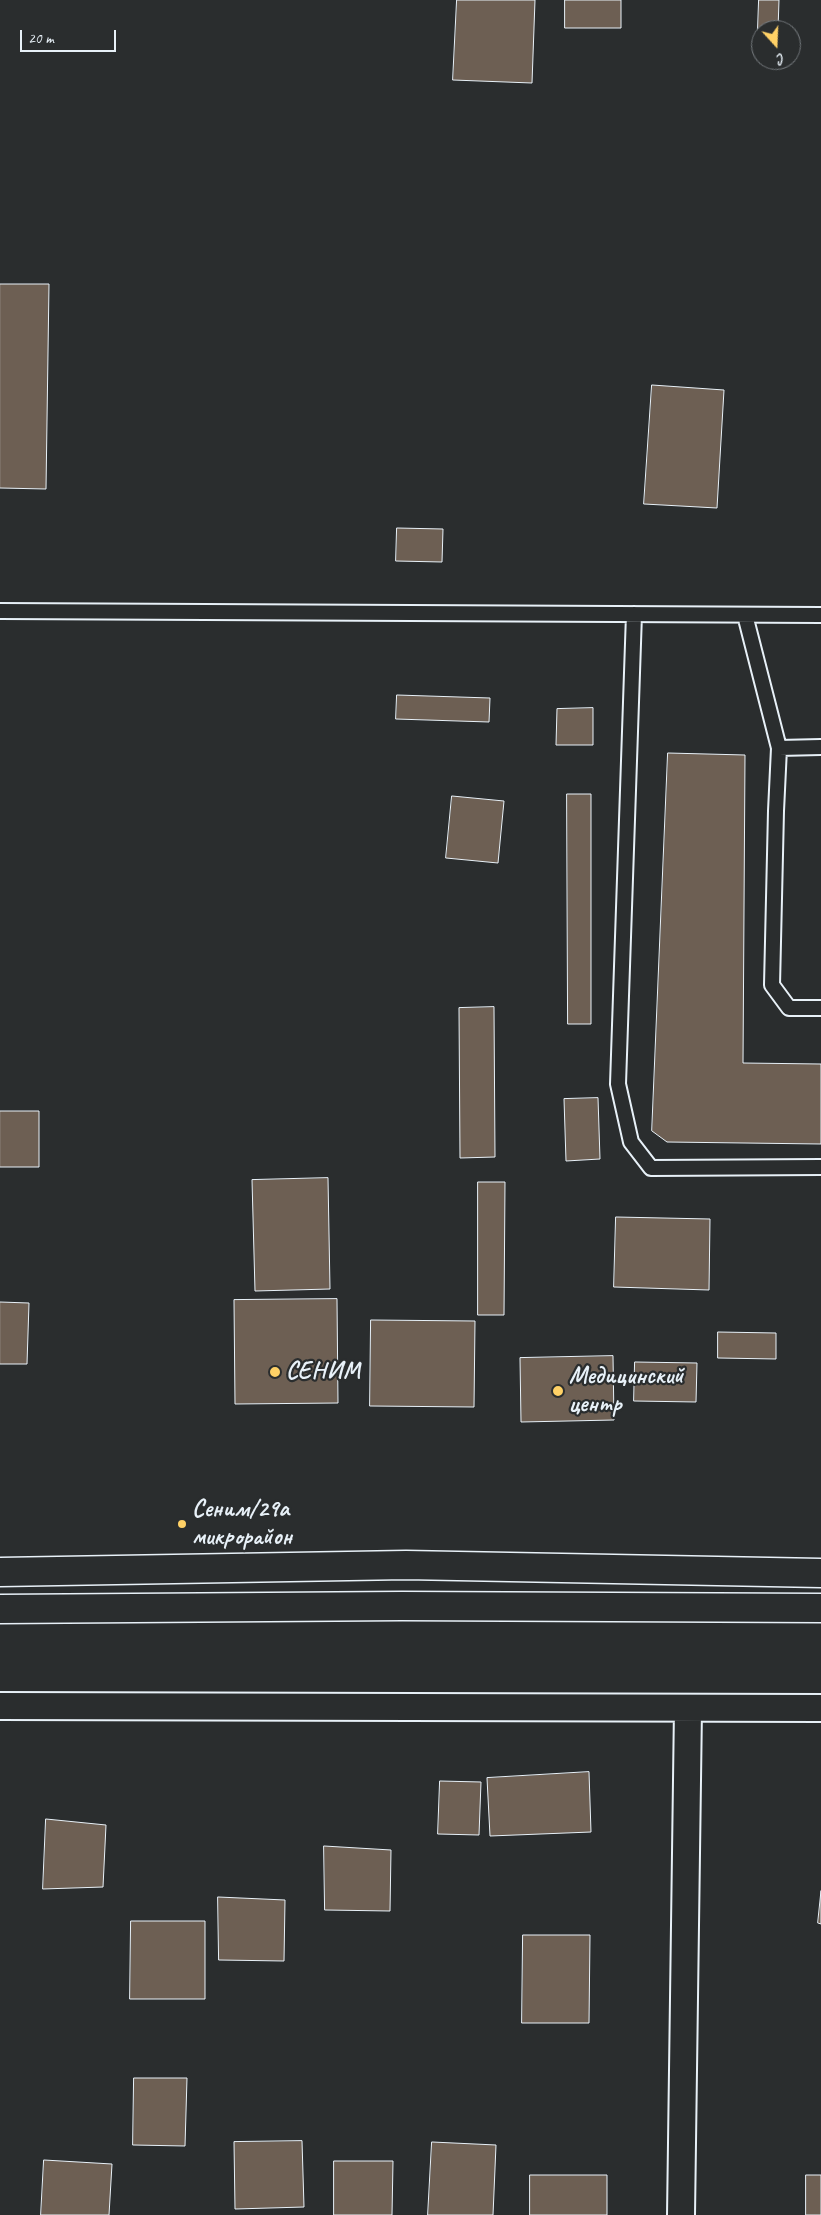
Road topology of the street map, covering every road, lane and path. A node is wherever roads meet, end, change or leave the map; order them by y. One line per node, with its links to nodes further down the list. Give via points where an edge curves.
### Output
1 (0, 611): 2 (lane)
2 (634, 614): 3 (lane); 8 (lane, via 618,1084 631,1142 651,1168)
3 (746, 615): 4 (lane); 6 (lane)
4 (821, 615)
5 (821, 747): 6 (lane)
6 (779, 748): 7 (lane, via 772,984 789,1008)
7 (821, 1008)
8 (821, 1167)
9 (406, 1565): 10 (main road); 11 (main road); 12 (main road)
10 (0, 1572)
11 (821, 1573)
12 (402, 1606): 13 (main road); 14 (main road)
13 (821, 1608)
14 (0, 1609)
15 (0, 1706): 16 (street)
16 (688, 1708): 17 (street); 18 (street)
17 (821, 1708)
18 (681, 2215)

